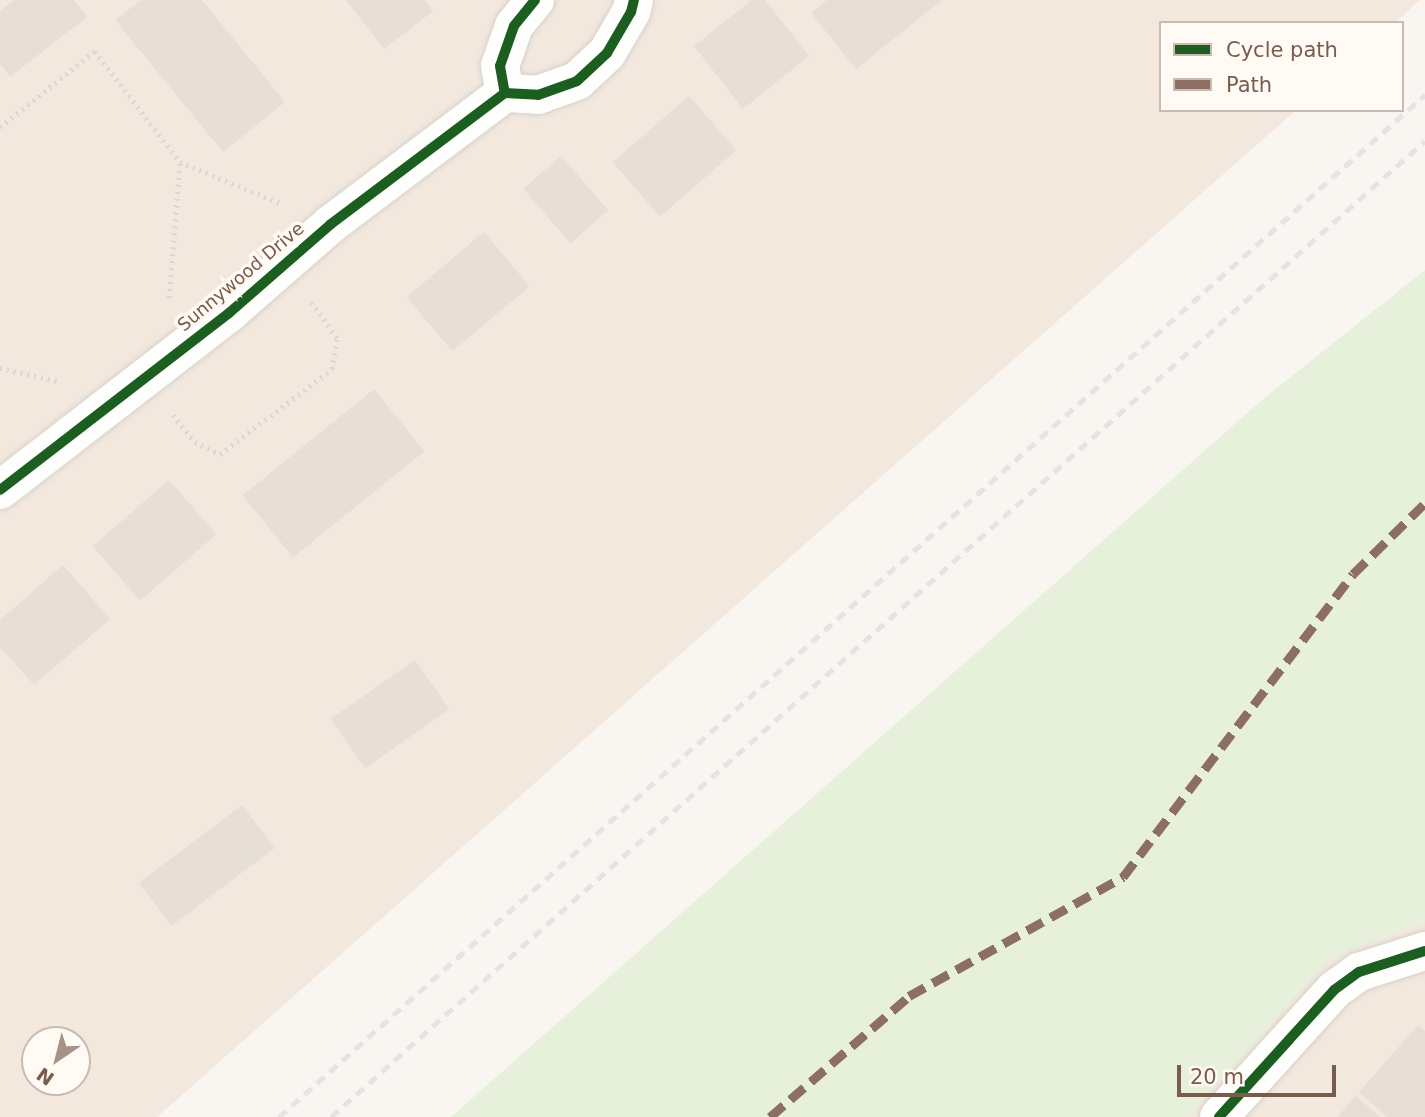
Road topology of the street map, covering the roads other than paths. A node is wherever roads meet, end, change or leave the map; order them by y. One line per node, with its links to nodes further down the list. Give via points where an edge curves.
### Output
1 (535, 0): 3 (street, via 514,26 500,66)
2 (634, 0): 3 (street, via 607,53 577,81 538,95)
3 (505, 93): 4 (street, Sunnywood Drive, via 331,225 153,372)
4 (0, 490)
5 (1425, 951): 6 (street, via 1359,972 1334,990)
6 (1219, 1117)

